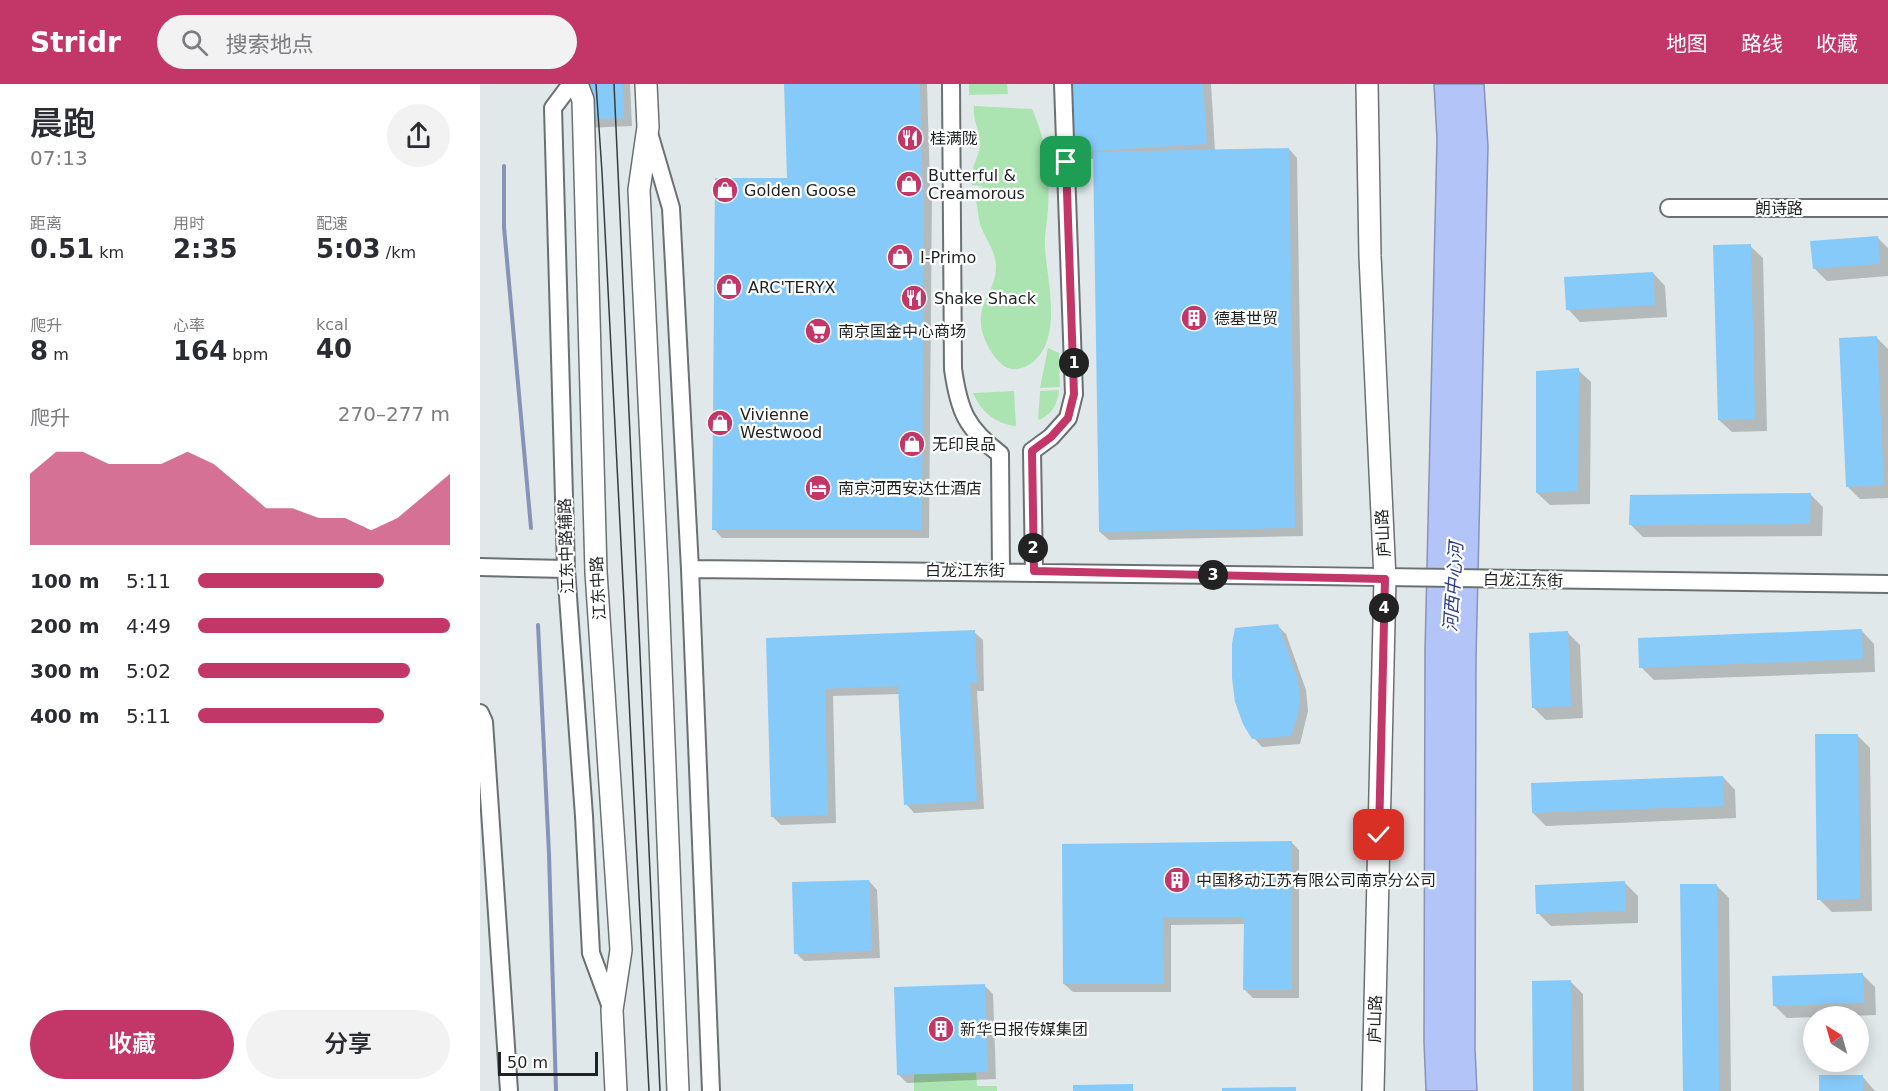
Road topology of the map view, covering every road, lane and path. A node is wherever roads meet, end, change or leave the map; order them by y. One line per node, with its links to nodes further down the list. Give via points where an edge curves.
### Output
1 (571, 84): 11 (street, 江东中路辅路, via 553,108)
2 (577, 84): 18 (main road, 江东中路, via 583,100 596,572 621,950)
3 (646, 84): 7 (main road)
4 (951, 84): 13 (street, via 953,369 957,396 969,426 1000,454)
5 (1063, 84): 14 (street, via 1074,394 1068,418 1032,451)
6 (1367, 84): 15 (main road, 庐山路, via 1370,256)
7 (648, 127): 12 (street, via 671,208); 21 (main road, via 639,190)
8 (1670, 208): 9 (street, 朗诗路)
9 (1888, 208)
10 (480, 567): 11 (street)
11 (566, 568): 18 (street, 江东中路辅路, via 591,953)
12 (690, 569): 13 (street, 白龙江东街); 22 (street)
13 (1001, 571): 14 (street, 白龙江东街)
14 (1034, 571): 15 (street, 白龙江东街)
15 (1385, 579): 16 (street, 白龙江东街); 23 (main road, 庐山路)
16 (1888, 584)
17 (480, 713): 19 (street, via 484,722)
18 (612, 1010): 20 (main road, 江东中路)
19 (509, 1091)
20 (616, 1091)
21 (678, 1091)
22 (711, 1091)
23 (1373, 1091)

